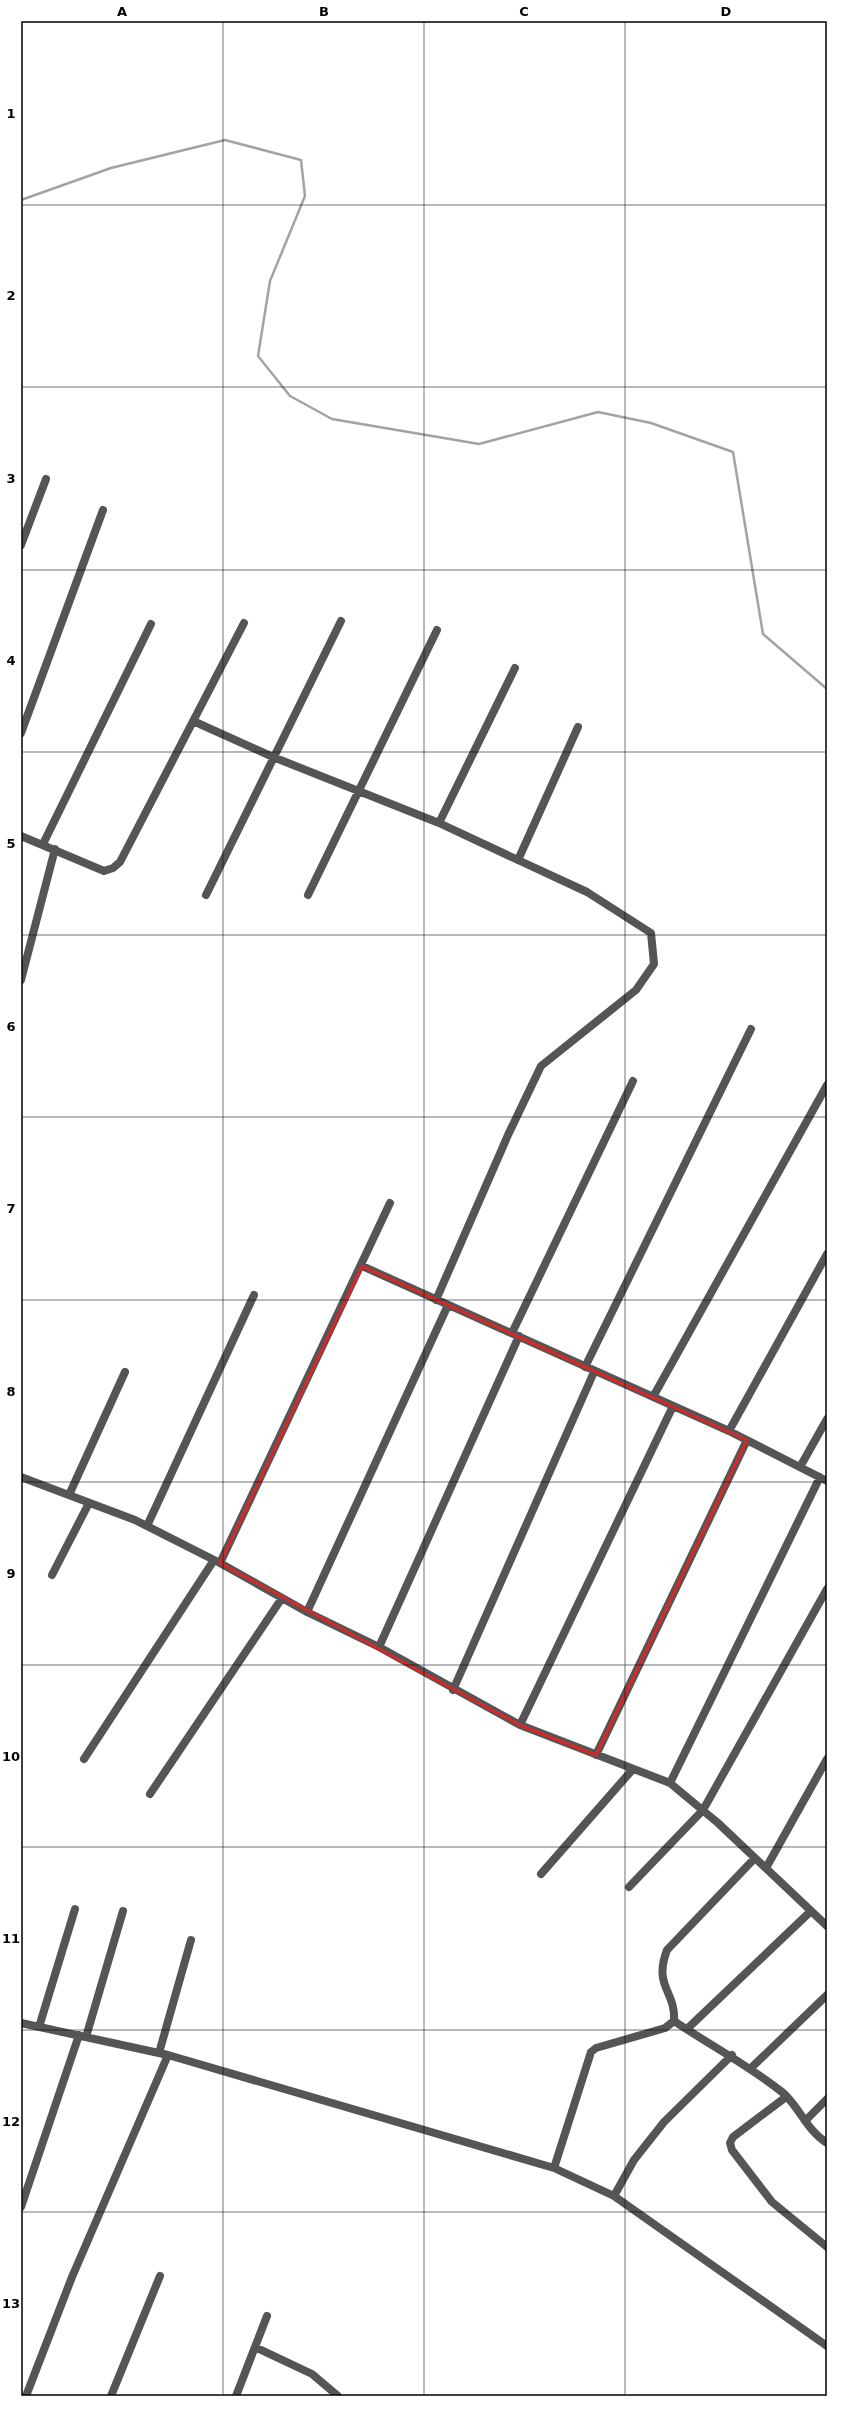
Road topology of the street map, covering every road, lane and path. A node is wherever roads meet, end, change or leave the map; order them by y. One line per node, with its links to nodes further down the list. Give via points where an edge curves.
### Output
1 (46, 479): 3 (street)
2 (103, 510): 11 (street)
3 (21, 545)
4 (341, 621): 12 (street)
5 (244, 623): 9 (street)
6 (151, 624): 16 (street)
7 (436, 630): 13 (street)
8 (515, 668): 14 (street)
9 (193, 721): 12 (street); 17 (street, via 120,862 104,872)
10 (578, 727): 18 (street)
11 (21, 733)
12 (273, 757): 13 (street); 19 (street)
13 (358, 791): 14 (street); 20 (street)
14 (439, 823): 18 (street)
15 (21, 836): 16 (street)
16 (43, 844): 17 (street)
17 (55, 849): 21 (street)
18 (518, 860): 29 (street, via 587,892 650,933 654,964 636,990 541,1066)
19 (206, 895)
20 (308, 895)
21 (21, 980)
22 (751, 1029): 32 (street)
23 (633, 1081): 31 (street)
24 (827, 1085): 35 (street)
25 (390, 1203): 27 (street)
26 (827, 1254): 38 (street)
27 (362, 1266): 29 (street); 46 (street)
28 (254, 1294): 45 (street)
29 (436, 1300): 30 (street)
30 (448, 1305): 31 (street); 50 (street)
31 (516, 1335): 32 (street); 51 (street)
32 (585, 1367): 34 (street)
33 (125, 1372): 43 (street)
34 (594, 1372): 35 (street); 52 (street)
35 (653, 1397): 36 (street)
36 (673, 1406): 38 (street); 53 (street)
37 (827, 1419): 40 (street)
38 (729, 1431): 39 (street)
39 (747, 1440): 40 (street); 54 (street)
40 (800, 1467): 42 (street)
41 (21, 1477): 43 (street)
42 (824, 1479): 58 (street)
43 (69, 1495): 44 (street)
44 (89, 1503): 45 (street); 47 (street)
45 (147, 1526): 46 (street)
46 (217, 1561): 49 (street); 55 (street)
47 (52, 1575)
48 (827, 1589): 60 (street)
49 (282, 1598): 50 (street); 59 (street)
50 (307, 1612): 51 (street)
51 (379, 1647): 52 (street)
52 (453, 1690): 53 (street)
53 (520, 1725): 54 (street)
54 (596, 1754): 57 (street)
55 (84, 1759)
56 (827, 1759): 62 (street)
57 (634, 1769): 58 (street); 63 (street)
58 (670, 1783): 60 (street)
59 (150, 1794)
60 (703, 1810): 61 (street); 64 (street)
61 (754, 1859): 62 (street); 71 (street, via 667,1950 662,1964 662,1980 674,2013)
62 (766, 1868): 67 (street)
63 (541, 1874)
64 (629, 1887)
65 (75, 1909): 73 (street)
66 (123, 1911): 75 (street)
67 (811, 1911): 68 (street); 74 (street)
68 (827, 1925)
69 (192, 1940): 76 (street)
70 (827, 1995): 79 (street)
71 (674, 2020): 74 (street); 84 (street, via 665,2028 596,2048 591,2052)
72 (21, 2023): 73 (street)
73 (39, 2027): 75 (street)
74 (687, 2029): 78 (street)
75 (83, 2036): 76 (street); 86 (street)
76 (159, 2053): 77 (street)
77 (168, 2055): 84 (street); 92 (street, via 72,2277)
78 (732, 2055): 79 (street); 85 (street, via 664,2122 634,2160)
79 (750, 2069): 80 (street)
80 (786, 2097): 82 (street); 87 (street, via 733,2137 730,2143 732,2150 772,2202)
81 (827, 2099): 82 (street)
82 (805, 2121): 83 (street)
83 (827, 2143)
84 (554, 2168): 85 (street)
85 (614, 2196): 90 (street)
86 (21, 2207)
87 (827, 2247)
88 (160, 2276): 93 (street)
89 (267, 2316): 91 (street)
90 (827, 2346)
91 (255, 2347): 94 (street); 95 (street, via 312,2374)
92 (26, 2396)
93 (111, 2396)
94 (236, 2396)
95 (338, 2396)

